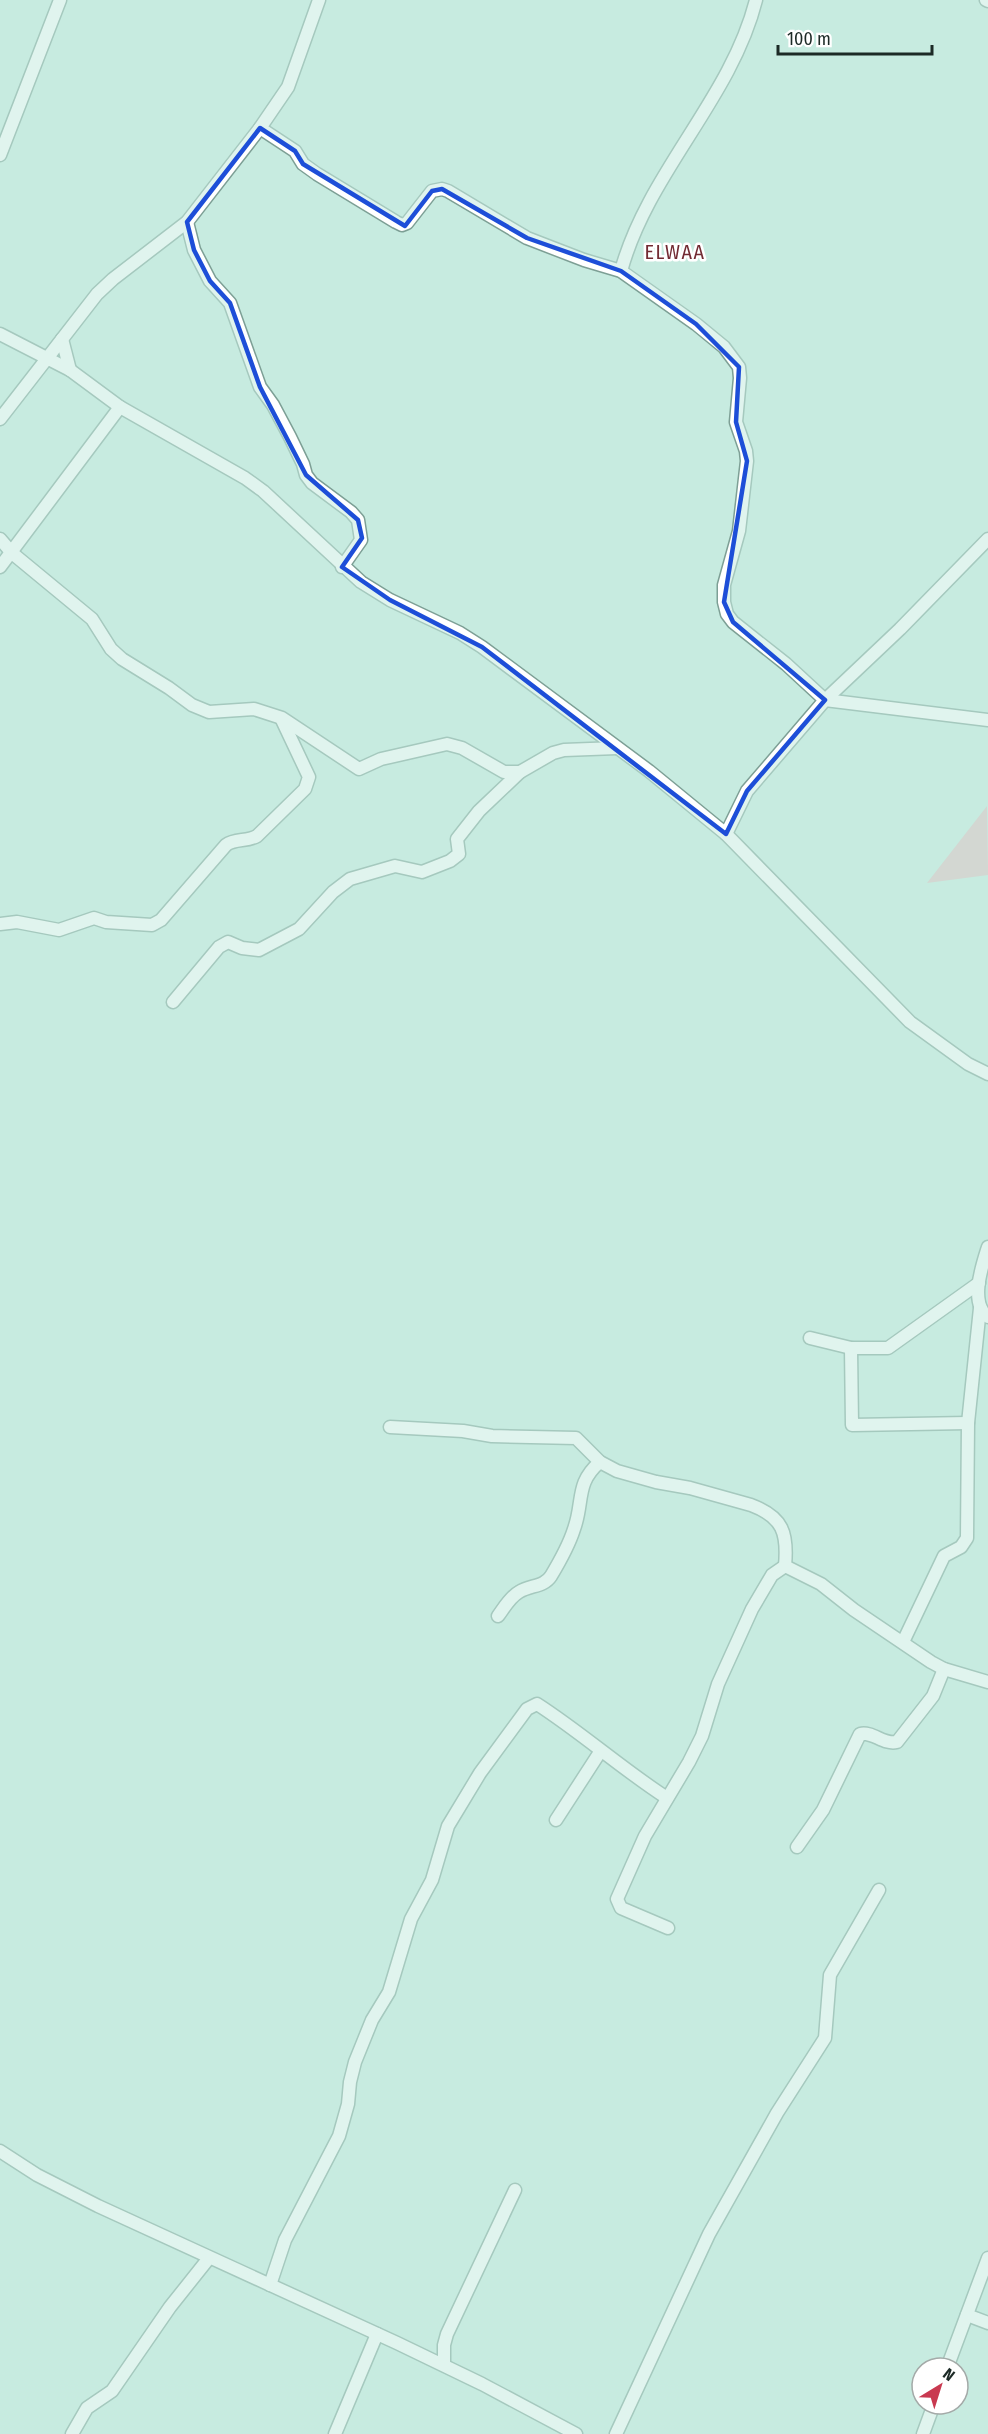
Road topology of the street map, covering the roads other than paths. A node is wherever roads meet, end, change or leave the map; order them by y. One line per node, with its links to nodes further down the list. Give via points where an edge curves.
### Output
1 (60, 0): 5 (street)
2 (319, 0): 4 (street, via 288,87)
3 (756, 0): 7 (street, via 726,78 638,222)
4 (260, 128): 6 (street); 7 (street, via 295,151 303,164 317,174 402,225 432,191 442,189 527,238)
5 (0, 155)
6 (187, 222): 9 (street, via 107,284); 18 (street, via 194,250 210,281 230,303 260,387 290,437 306,475 358,520 361,540)
7 (621, 271): 19 (street, via 696,324 724,347 738,367 736,422 747,461 739,531 724,585 727,614)
8 (0, 334): 10 (street)
9 (62, 339): 10 (street); 11 (street)
10 (49, 358): 11 (street); 13 (street)
11 (70, 370): 12 (street)
12 (120, 407): 16 (street); 18 (street, via 245,478)
13 (0, 419)
14 (0, 539): 16 (street)
15 (988, 539): 19 (street)
16 (12, 553): 17 (street); 20 (street, via 92,619 122,659 192,705 209,712 254,709)
17 (0, 567)
18 (342, 567): 22 (street, via 390,600 482,647)
19 (825, 700): 21 (street); 24 (street, via 747,791)
20 (282, 718): 23 (street, via 361,770 381,759 447,744 462,748 499,771); 25 (street, via 309,777 305,789 257,836 226,845 161,920 152,925 94,918 59,930 16,922)
21 (988, 720)
22 (617, 748): 23 (street, via 564,750); 24 (street)
23 (520, 772): 26 (street, via 479,811 457,839 459,854 450,861 422,872 395,866 350,879 299,929 259,950 224,943)
24 (726, 834): 27 (street, via 910,1023)
25 (0, 924)
26 (173, 1002)
27 (988, 1074)
28 (988, 1247): 29 (street)
29 (979, 1283): 30 (street); 32 (street, via 888,1348)
30 (984, 1313): 33 (street)
31 (810, 1338): 32 (street)
32 (851, 1348): 33 (street, via 852,1425)
33 (968, 1423): 38 (street, via 967,1538 961,1547 944,1556)
34 (390, 1427): 35 (street, via 572,1437)
35 (600, 1462): 36 (street, via 617,1471 761,1509 781,1524); 37 (street, via 582,1487 574,1530 551,1577 513,1596)
36 (785, 1566): 38 (street, via 821,1584); 42 (street, via 772,1575 752,1609 718,1684 702,1736)
37 (498, 1616)
38 (903, 1642): 39 (street)
39 (944, 1669): 40 (street); 44 (street, via 933,1696 897,1742 860,1734 823,1810)
40 (988, 1682)
41 (600, 1752): 42 (street); 43 (street); 51 (street, via 537,1704 527,1709 480,1773 448,1826 432,1880 411,1919 388,1992 355,2062 339,2136 285,2240)
42 (667, 1798): 46 (street, via 617,1899 621,1908)
43 (556, 1820)
44 (798, 1846)
45 (879, 1890): 62 (street, via 830,1976 825,2038 777,2113 709,2234)
46 (668, 1928)
47 (0, 2151): 49 (street, via 37,2175)
48 (515, 2190): 56 (street, via 444,2341)
49 (208, 2258): 51 (street); 59 (street, via 112,2391 87,2408)
50 (988, 2258): 52 (street)
51 (270, 2285): 54 (street)
52 (967, 2315): 53 (street); 55 (street)
53 (988, 2323)
54 (377, 2334): 56 (street); 60 (street)
55 (952, 2356)
56 (444, 2365): 58 (street)
57 (930, 2416): 63 (street)
58 (552, 2429): 61 (street)
59 (72, 2434)
60 (335, 2434)
61 (576, 2434)
62 (616, 2434)
63 (923, 2434)

